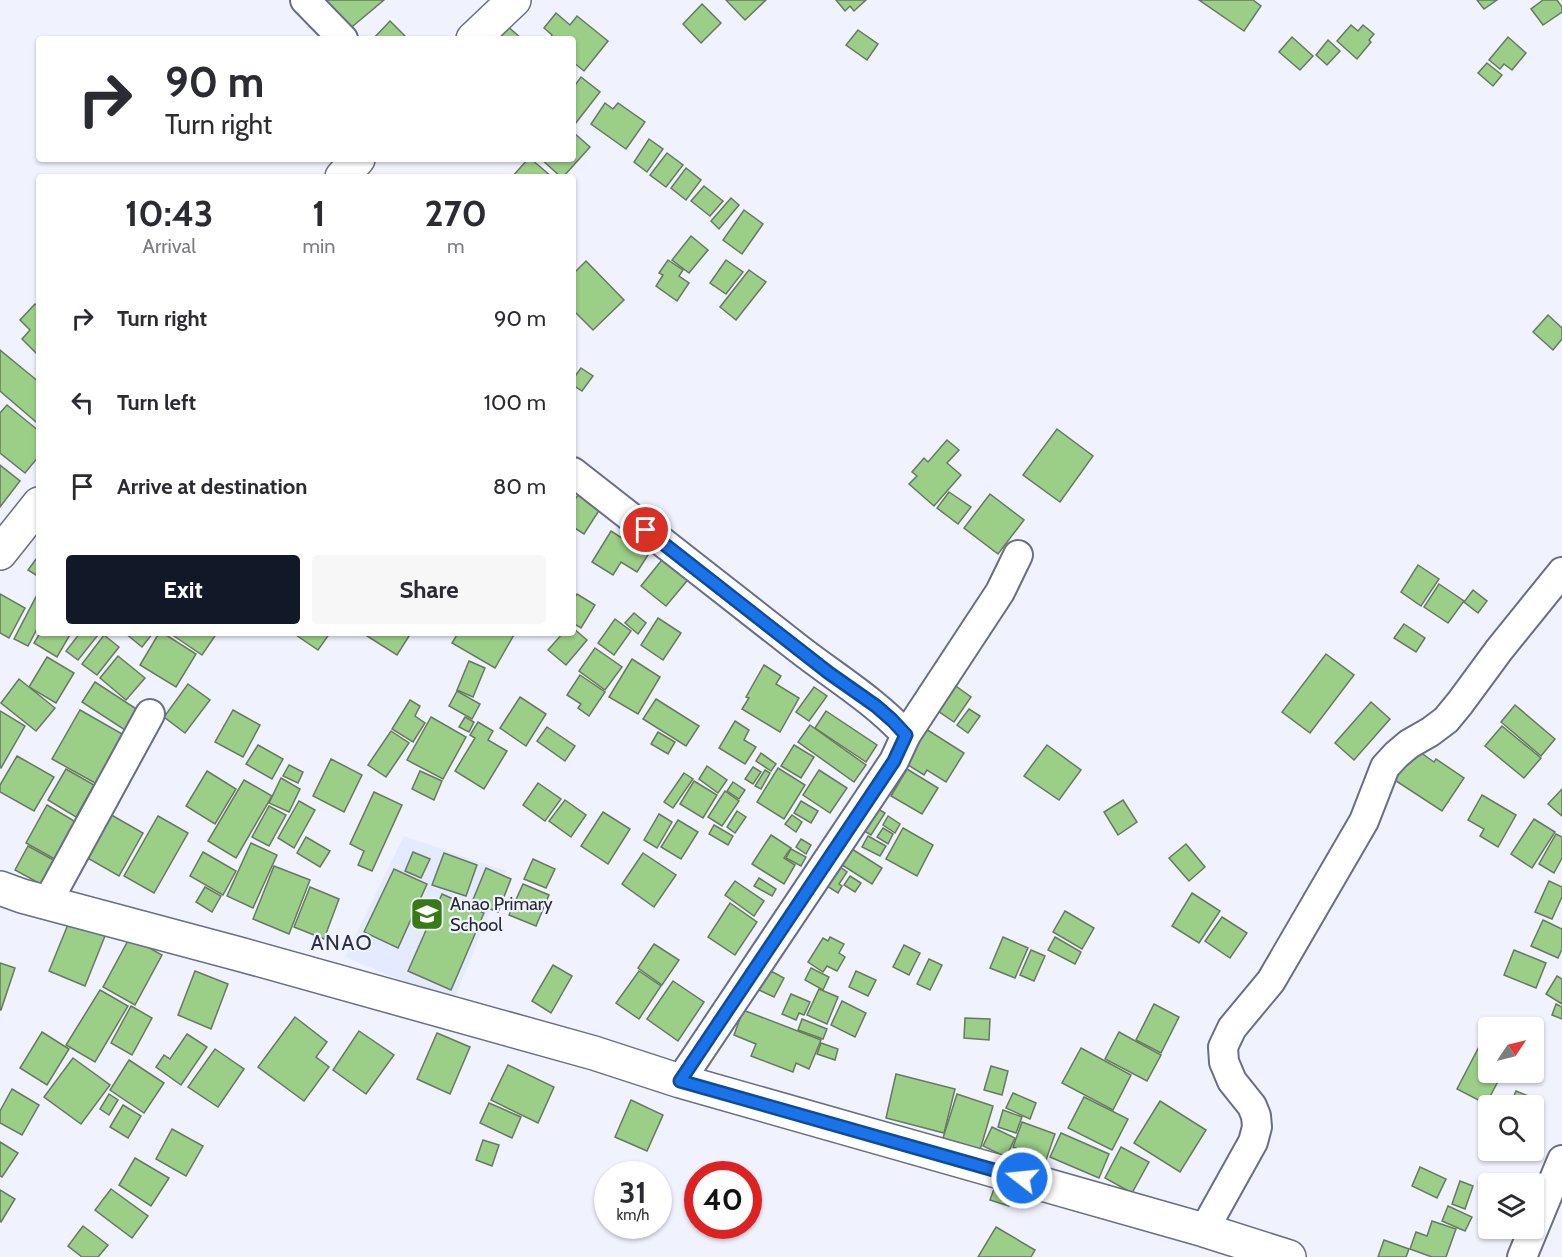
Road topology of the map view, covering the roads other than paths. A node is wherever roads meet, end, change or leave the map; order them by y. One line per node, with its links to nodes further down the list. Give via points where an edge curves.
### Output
1 (305, 0): 3 (street)
2 (514, 0): 4 (street)
3 (340, 36)
4 (476, 36)
5 (355, 162): 6 (street)
6 (345, 174)
7 (576, 474): 13 (street, via 876,706)
8 (36, 507): 9 (street)
9 (0, 553)
10 (1018, 555): 13 (street, via 1000,592)
11 (1562, 572): 18 (street, via 1446,720 1409,744 1385,767 1364,821 1271,981 1232,1028 1223,1047 1224,1062 1232,1081 1252,1106 1257,1127)
12 (150, 714): 15 (street)
13 (906, 735): 16 (street, via 894,761)
14 (0, 888): 15 (street)
15 (47, 903): 16 (street, via 571,1046)
16 (680, 1081): 18 (street)
17 (1562, 1160): 20 (street)
18 (1204, 1230): 19 (street)
19 (1289, 1257)
20 (1522, 1257)

